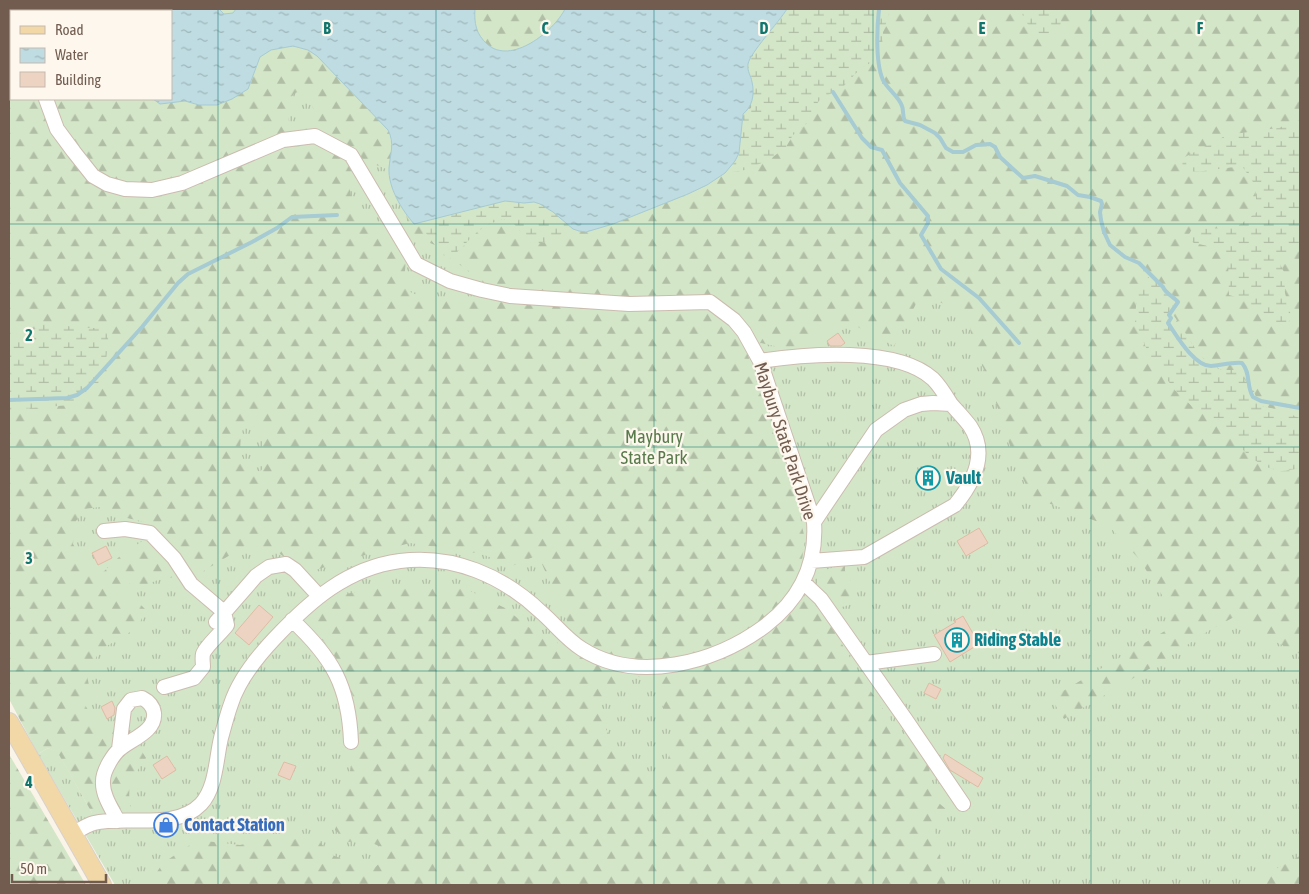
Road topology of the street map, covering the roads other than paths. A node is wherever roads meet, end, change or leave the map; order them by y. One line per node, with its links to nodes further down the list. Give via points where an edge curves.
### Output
1 (46, 100): 2 (lane, Maybury State Park Drive, via 57,129 93,176 108,184 125,189 152,190 182,184 283,140 315,136 351,155 416,264 482,290 510,296 628,304 710,302 734,320)
2 (758, 357): 3 (lane, via 864,355 885,358 914,367 933,380); 4 (lane, Maybury State Park Drive)
3 (951, 404): 4 (lane, via 921,404 904,410 876,430); 6 (lane, via 977,439 979,456 976,473 955,505 864,557)
4 (814, 522): 6 (lane, Maybury State Park Drive)
5 (104, 530): 9 (lane, via 150,532)
6 (811, 561): 7 (lane, Maybury State Park Drive)
7 (803, 582): 8 (lane, Maybury State Park Drive, via 786,606 749,636 695,660 653,667 622,665 591,654 564,635 523,595 480,571 451,563 400,561 375,566 346,578); 12 (lane, via 821,599)
8 (318, 596): 9 (lane, via 286,564 269,567 256,576); 10 (lane, Maybury State Park Drive)
9 (220, 617): 13 (lane, via 227,625 202,655 203,667 194,678)
10 (292, 620): 15 (lane, via 327,658 339,678 347,702); 18 (lane, Maybury State Park Drive, via 254,663 232,701 210,788 203,802 175,818)
11 (934, 654): 12 (lane)
12 (866, 663): 17 (lane)
13 (164, 687)
14 (9, 722): 19 (main road)
15 (352, 742)
16 (119, 749): 18 (lane, via 102,782)
17 (963, 804)
18 (118, 821): 19 (lane, Maybury State Park Drive, via 96,822)
19 (72, 834): 20 (main road)
20 (102, 885)

